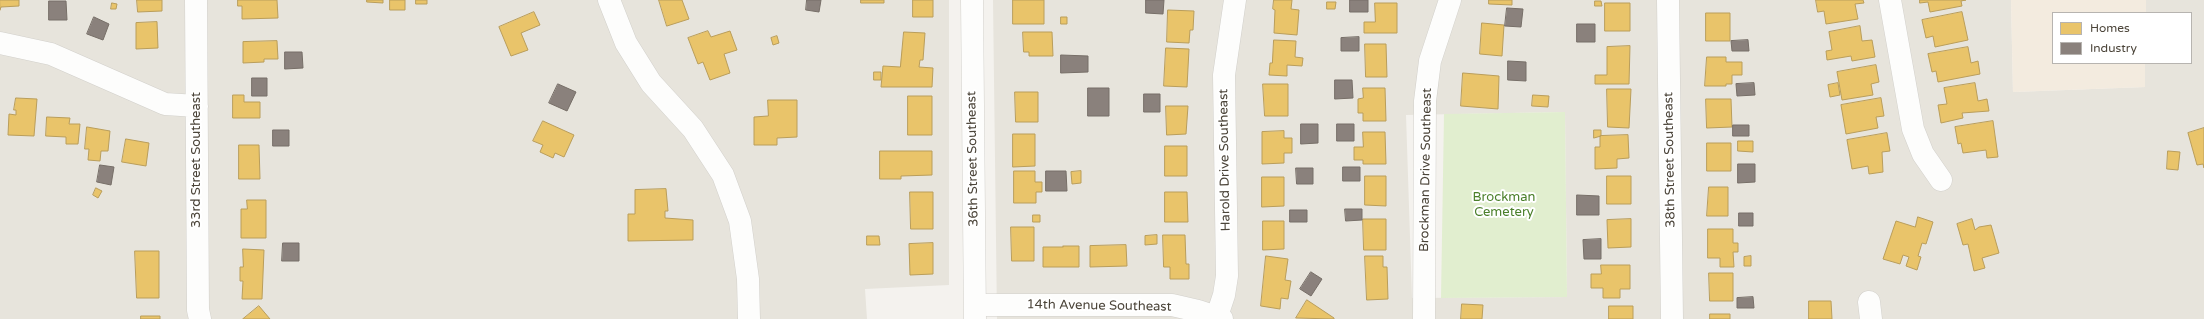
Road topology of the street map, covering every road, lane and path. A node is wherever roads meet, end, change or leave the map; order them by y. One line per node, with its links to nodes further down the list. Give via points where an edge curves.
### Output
1 (196, 0): 9 (street, 33rd Street Southeast)
2 (609, 0): 14 (street, via 626,43 651,83 693,129 723,175 740,221 748,279)
3 (972, 0): 11 (street, 36th Street Southeast)
4 (1235, 0): 12 (street, Harold Drive Southeast, via 1224,75 1227,276)
5 (1450, 0): 15 (street, Brockman Drive Southeast, via 1430,61 1424,101)
6 (1668, 0): 16 (street, 38th Street Southeast)
7 (1890, 0): 10 (street, via 1913,129 1923,154)
8 (0, 43): 9 (street, via 51,54 165,104)
9 (197, 106): 13 (street, 33rd Street Southeast)
10 (1941, 180)
11 (975, 312): 12 (street, 14th Avenue Southeast, via 1172,305)
12 (1218, 318)
13 (200, 319)
14 (749, 319)
15 (1424, 319)
16 (1672, 319)

